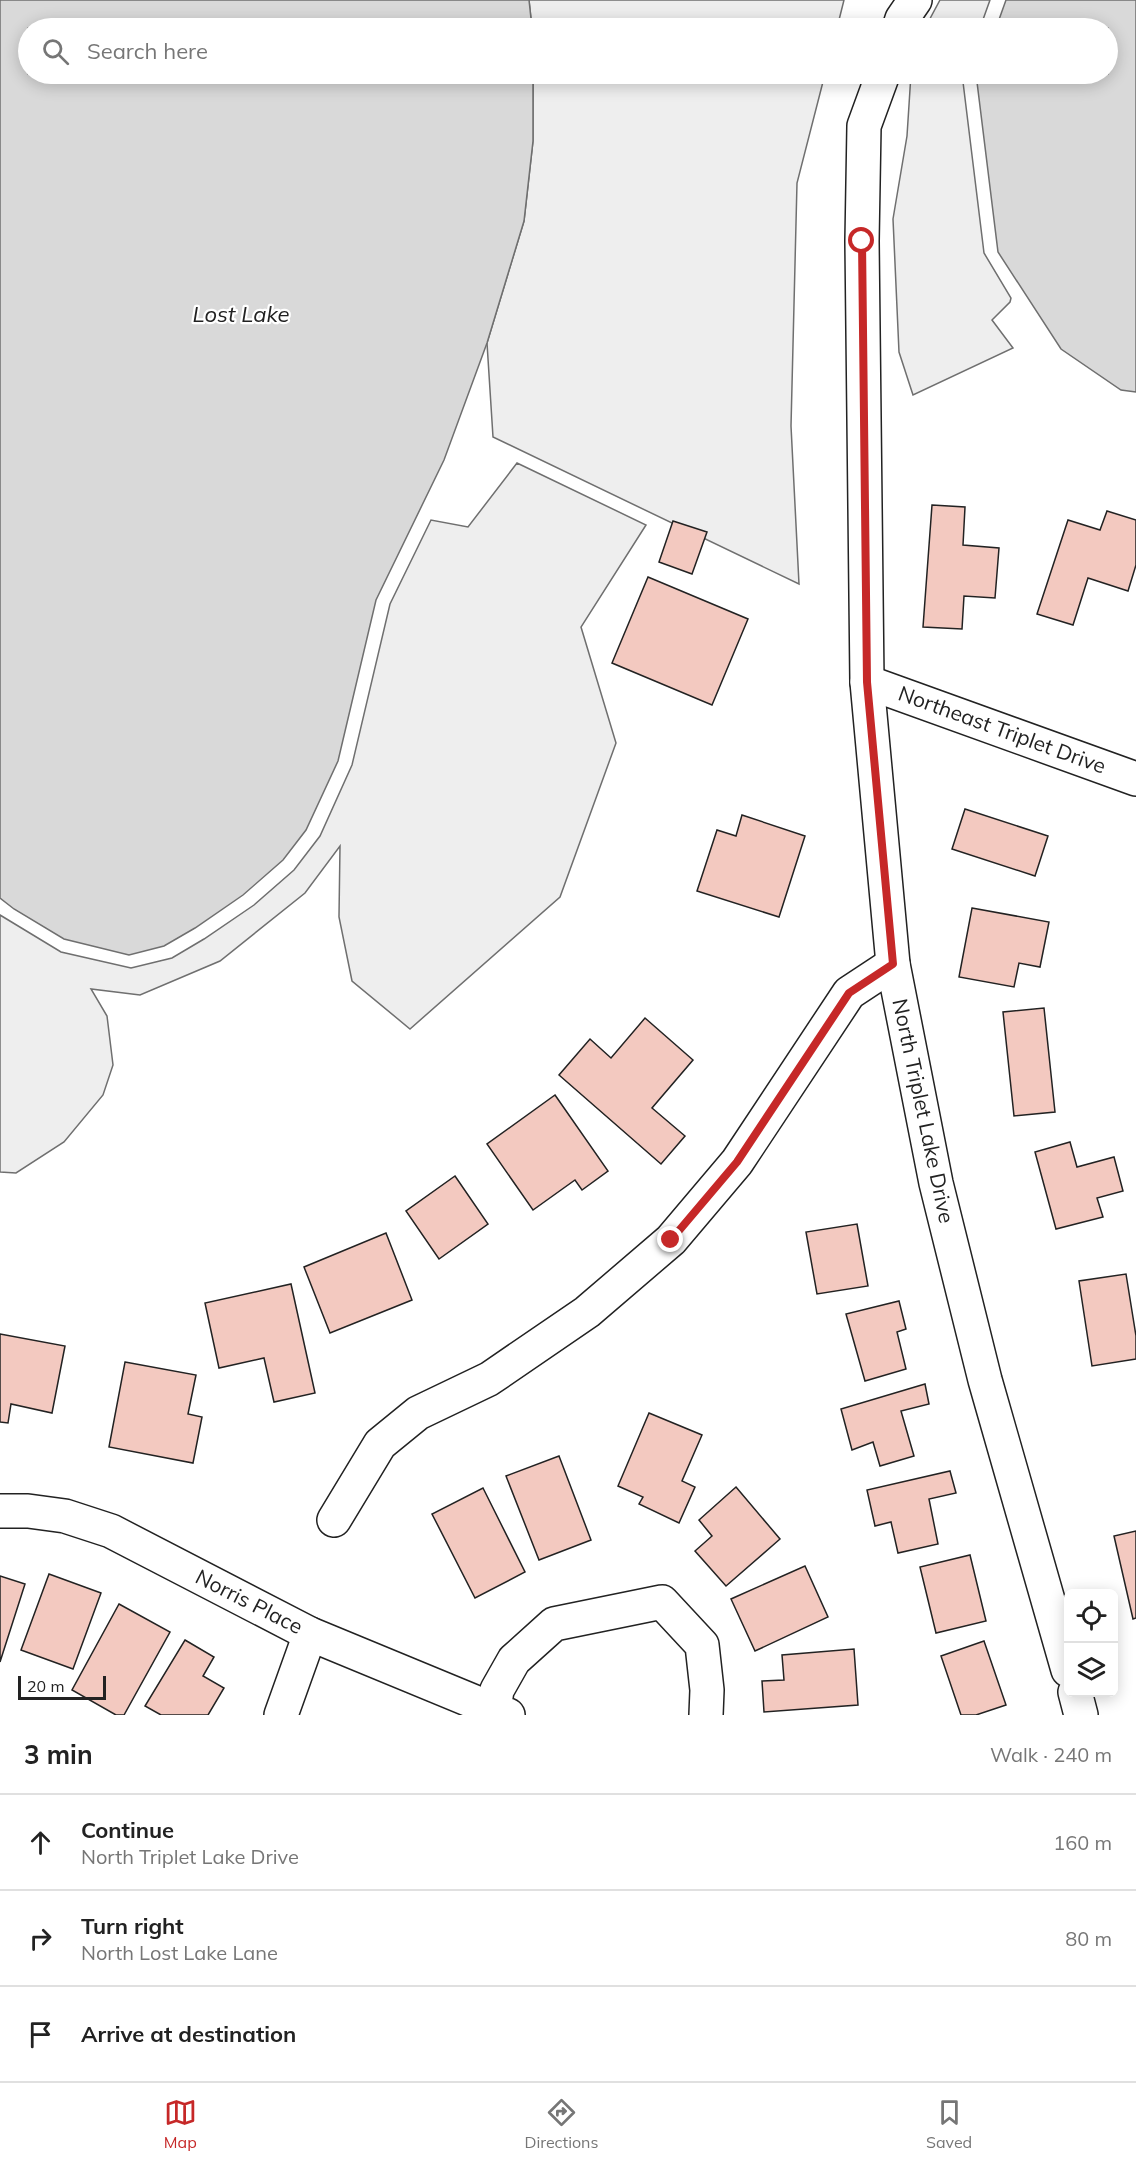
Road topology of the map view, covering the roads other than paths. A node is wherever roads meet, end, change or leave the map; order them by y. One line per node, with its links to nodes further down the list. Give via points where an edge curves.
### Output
1 (915, 0): 2 (street)
2 (903, 18)
3 (879, 84): 4 (street, North Triplet Lake Drive, via 864,126)
4 (867, 682): 5 (street, Northeast Triplet Drive); 6 (street, North Triplet Lake Drive)
5 (1136, 779)
6 (893, 964): 8 (street, via 849,993 737,1162 671,1240 587,1312 489,1379 418,1413 380,1444); 10 (street, North Triplet Lake Drive, via 936,1183 985,1380)
7 (0, 1511): 9 (street, Norris Place, via 64,1516 111,1531)
8 (333, 1520)
9 (310, 1634): 12 (street, Norris Place); 13 (street)
10 (1064, 1656)
11 (1077, 1697): 15 (street)
12 (501, 1713): 14 (street, Norris Place, via 497,1690 514,1660 554,1624 662,1602 702,1645)
13 (281, 1715)
14 (706, 1715)
15 (1082, 1715)

